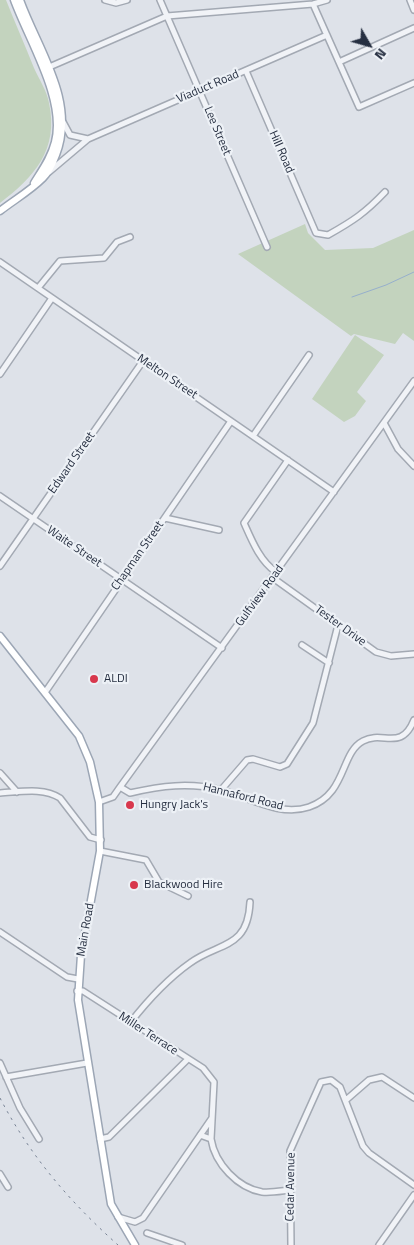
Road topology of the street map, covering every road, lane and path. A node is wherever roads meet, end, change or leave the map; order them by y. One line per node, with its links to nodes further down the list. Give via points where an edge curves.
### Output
1 (14, 0): 14 (main road)
2 (20, 0): 14 (main road)
3 (105, 0): 4 (street, via 116,3)
4 (127, 0)
5 (160, 0): 10 (street, Lee Street)
6 (327, 0): 8 (street)
7 (410, 0): 9 (street)
8 (313, 4): 10 (street); 12 (street)
9 (414, 10)
10 (167, 16): 14 (street); 17 (street, Lee Street)
11 (414, 28): 13 (street)
12 (327, 35): 13 (street); 15 (street, Viaduct Road)
13 (339, 62): 16 (street, via 359,107)
14 (45, 69): 18 (main road, via 60,99); 21 (main road, via 58,124 49,160)
15 (246, 71): 17 (street, Viaduct Road); 22 (street, Hill Road, via 316,233 328,235 366,213)
16 (414, 83)
17 (200, 90): 19 (street, Viaduct Road); 25 (street, Lee Street)
18 (63, 122): 19 (street, via 70,135); 20 (main road, via 60,143)
19 (88, 139): 20 (street, Viaduct Road)
20 (43, 178): 21 (main road)
21 (30, 188): 23 (main road)
22 (385, 192)
23 (0, 211)
24 (130, 237): 27 (street, via 117,242 104,258 60,261)
25 (267, 247)
26 (0, 262): 27 (street, Melton Street)
27 (38, 288): 28 (street, Melton Street)
28 (52, 298): 30 (street, Melton Street); 31 (street)
29 (309, 355): 35 (street)
30 (144, 360): 33 (street, Melton Street); 41 (street, Edward Street)
31 (0, 374)
32 (414, 383): 34 (street, Gulfview Road)
33 (232, 421): 35 (street, Melton Street); 40 (street, Chapman Street)
34 (384, 422): 37 (street, via 398,449); 38 (street, Gulfview Road)
35 (253, 436): 36 (street, Melton Street)
36 (288, 460): 38 (street, Melton Street); 44 (street, via 244,523 253,544)
37 (414, 466)
38 (334, 492): 44 (street, Gulfview Road)
39 (0, 496): 41 (street, Waite Street)
40 (165, 518): 42 (street); 46 (street, Chapman Street)
41 (33, 519): 43 (street, Edward Street); 46 (street, Waite Street)
42 (219, 530)
43 (0, 566)
44 (276, 572): 45 (street, Gulfview Road)
45 (272, 578): 47 (street, Tester Drive); 50 (street, Gulfview Road)
46 (122, 580): 50 (street, Waite Street); 53 (street, Chapman Street)
47 (338, 625): 51 (street, Tester Drive, via 376,652 392,656); 52 (street)
48 (0, 636): 53 (main road, Main Road)
49 (302, 645): 52 (street)
50 (222, 648): 56 (street, Gulfview Road)
51 (414, 654)
52 (329, 663): 57 (street, via 313,723 286,764 280,767 246,760)
53 (46, 691): 60 (main road, Main Road, via 79,736 90,762)
54 (414, 720): 57 (street, Hannaford Road, via 407,732 396,739 363,741 350,755 338,783 322,800 309,807 279,808)
55 (0, 773): 58 (street)
56 (120, 787): 57 (street, Hannaford Road, via 130,793 175,785); 60 (street, Gulfview Road, via 113,797)
57 (221, 790)
58 (17, 792): 59 (street); 61 (street, via 44,791 55,795 90,837)
59 (0, 793)
60 (99, 802): 61 (main road, Main Road)
61 (101, 840): 62 (main road, Main Road)
62 (100, 851): 63 (street, via 146,860 159,882); 66 (main road, Main Road)
63 (188, 896)
64 (250, 902): 68 (street, via 248,920 234,941 192,961 166,981)
65 (0, 932): 66 (street, via 67,977)
66 (78, 978): 67 (main road, Main Road)
67 (77, 991): 68 (street, Miller Terrace, via 83,991); 71 (main road, Main Road)
68 (130, 1023): 69 (street, Miller Terrace)
69 (188, 1059): 75 (street, Miller Terrace, via 203,1068 214,1082); 78 (street, via 109,1137)
70 (0, 1063): 72 (street)
71 (87, 1063): 72 (street); 78 (main road, Main Road)
72 (6, 1077): 77 (street)
73 (414, 1098): 74 (street, via 382,1078 369,1080)
74 (346, 1100): 81 (street, via 363,1146); 83 (street, Cedar Avenue, via 336,1082 326,1079 316,1088 292,1146)
75 (213, 1117): 76 (street); 79 (street)
76 (200, 1135): 79 (street); 85 (street, via 143,1218 135,1222)
77 (39, 1139)
78 (100, 1139): 85 (main road, Main Road, via 111,1204)
79 (211, 1139): 83 (street, via 226,1171 246,1186 263,1192)
80 (0, 1174): 82 (street)
81 (414, 1185)
82 (8, 1187)
83 (290, 1190): 89 (street, Cedar Avenue)
84 (414, 1195): 90 (street)
85 (117, 1217): 87 (main road, Main Road)
86 (147, 1233): 88 (street)
87 (135, 1245)
88 (182, 1245)
89 (291, 1245)
90 (379, 1245)

